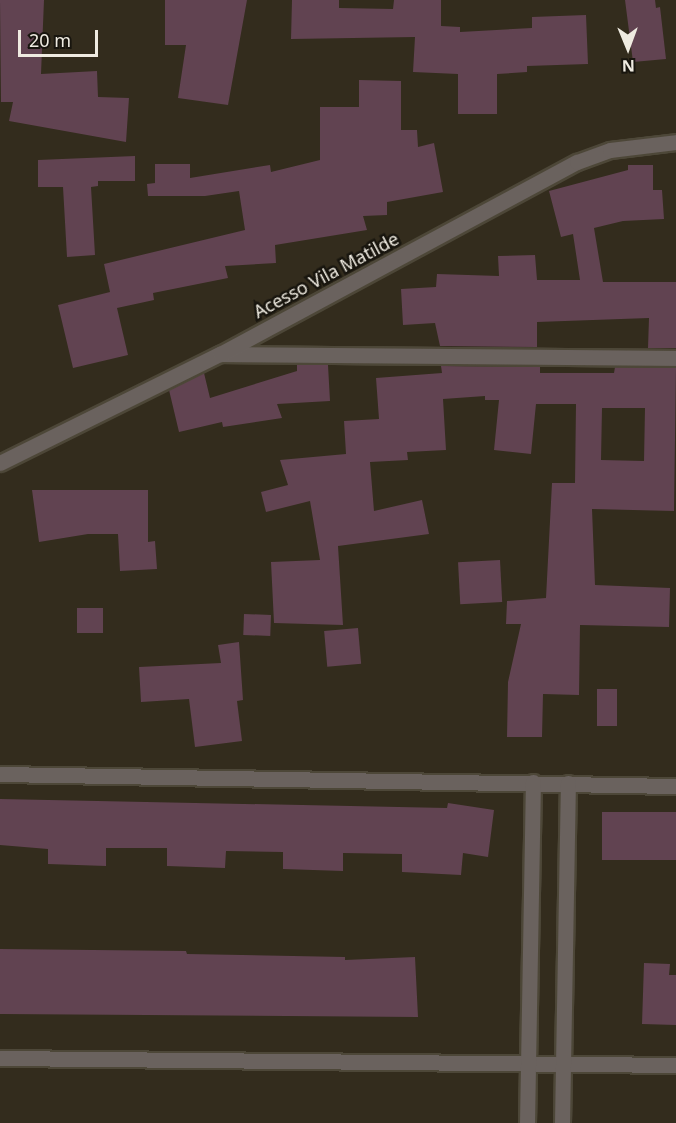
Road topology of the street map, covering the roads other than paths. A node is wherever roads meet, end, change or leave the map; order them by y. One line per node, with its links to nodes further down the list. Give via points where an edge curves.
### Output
1 (676, 142): 2 (street, Acesso Vila Matilde, via 610,150 577,162)
2 (220, 354): 3 (street); 4 (street, Acesso Vila Matilde)
3 (676, 358)
4 (0, 463)
5 (0, 774): 6 (street)
6 (533, 782): 7 (street); 10 (street)
7 (568, 783): 8 (street); 11 (street)
8 (676, 786)
9 (0, 1058): 10 (street)
10 (528, 1063): 11 (street); 13 (street)
11 (564, 1064): 12 (street); 14 (street)
12 (676, 1065)
13 (527, 1123)
14 (562, 1123)

